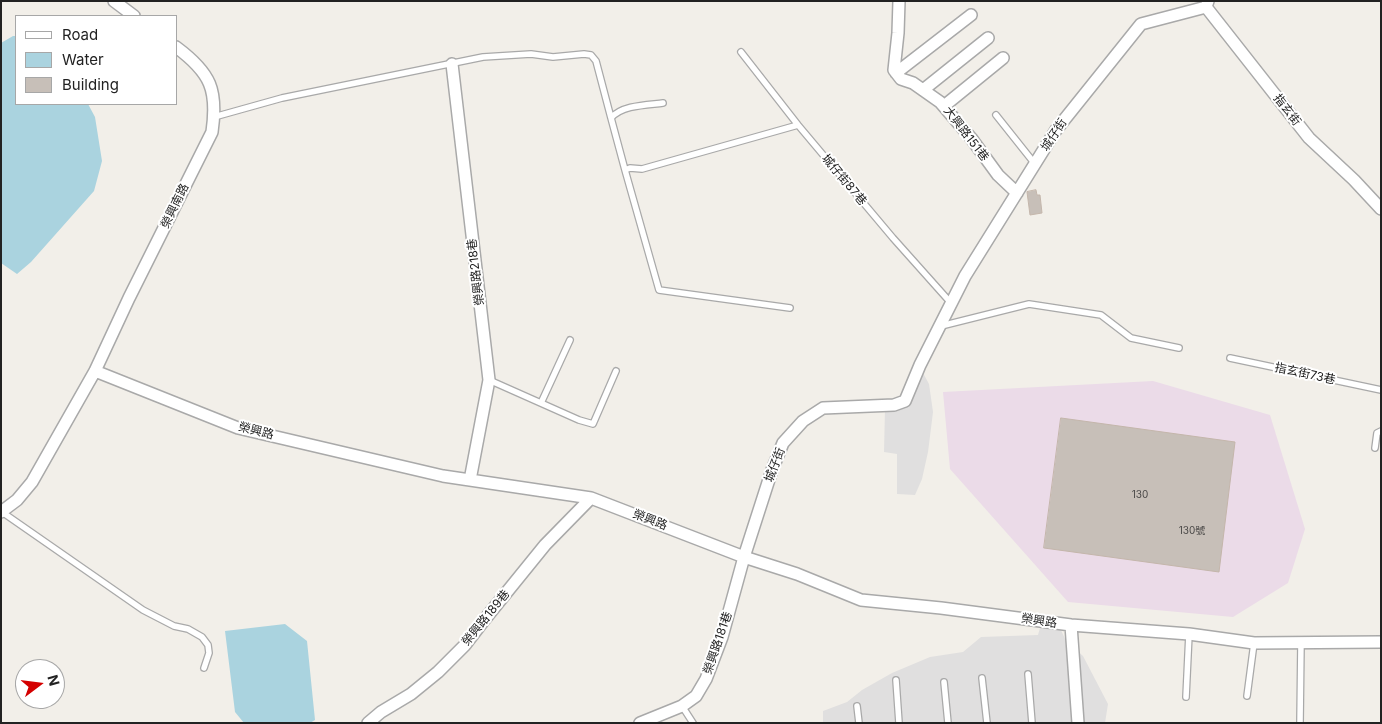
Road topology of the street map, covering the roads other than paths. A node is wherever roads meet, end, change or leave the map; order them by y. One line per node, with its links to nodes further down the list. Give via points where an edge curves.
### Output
1 (114, 1): 4 (street)
2 (899, 1): 11 (street)
3 (1207, 4): 19 (street, 城仔街, via 1141,24 1056,130); 22 (street, 指玄街, via 1309,138)
4 (133, 15)
5 (971, 15): 11 (street)
6 (988, 38): 12 (street)
7 (178, 48): 16 (street, 榮興南路, via 190,57 213,90)
8 (741, 52): 18 (lane, 城仔街87巷)
9 (1003, 58): 14 (street)
10 (452, 64): 16 (lane, via 282,98); 17 (lane, via 483,57 591,55 596,61); 30 (street, 榮興路218巷)
11 (896, 72): 12 (street, 大興路151巷, via 901,79)
12 (923, 90): 14 (street, 大興路151巷)
13 (663, 103): 17 (lane, via 628,108)
14 (944, 106): 21 (street, 大興路151巷, via 998,175)
15 (996, 115): 19 (lane)
16 (214, 117): 28 (street, 榮興南路, via 212,132)
17 (611, 118): 20 (lane)
18 (798, 125): 20 (lane, via 642,169); 24 (lane, 城仔街87巷, via 893,238)
19 (1035, 164): 21 (street, 城仔街)
20 (625, 170): 23 (lane, via 659,290)
21 (1017, 193): 24 (street, 城仔街)
22 (1381, 208)
23 (790, 308)
24 (944, 316): 26 (lane, via 1029,304 1101,315 1131,338); 38 (street, 城仔街, via 905,401 894,405 823,408 803,420 784,443 772,470)
25 (570, 340): 32 (lane)
26 (1179, 348)
27 (1230, 358): 31 (lane, 指玄街73巷)
28 (95, 371): 35 (street, 榮興路, via 238,428); 37 (street, via 32,482)
29 (616, 371): 32 (lane, via 592,424)
30 (489, 380): 32 (lane); 35 (street, 榮興路218巷)
31 (1381, 390)
32 (542, 404)
33 (1381, 430): 34 (lane, via 1377,433)
34 (1375, 448)
35 (470, 480): 36 (street, 榮興路)
36 (591, 498): 38 (street, 榮興路); 53 (street, 榮興路189巷, via 545,546 465,645 411,694)
37 (2, 512): 44 (lane, via 143,610 202,636 210,653)
38 (744, 556): 39 (street, 榮興路, via 861,600); 51 (street, 榮興路181巷, via 722,637 706,679 696,696)
39 (1071, 625): 40 (street, 榮興路); 61 (street)
40 (1189, 634): 43 (street, 榮興路); 50 (lane)
41 (1300, 642): 42 (street, 榮興路); 43 (street, 榮興路); 62 (lane)
42 (1381, 642)
43 (1254, 643): 49 (lane)
44 (204, 668)
45 (1028, 674): 60 (lane)
46 (982, 678): 59 (lane)
47 (896, 680): 57 (lane)
48 (944, 682): 58 (lane)
49 (1247, 696)
50 (1186, 697)
51 (682, 706): 54 (street, 榮興路181巷); 55 (lane)
52 (857, 706): 56 (lane)
53 (368, 723)
54 (640, 723)
55 (692, 723)
56 (859, 723)
57 (899, 723)
58 (948, 723)
59 (987, 723)
60 (1032, 723)
61 (1078, 723)
62 (1300, 723)

